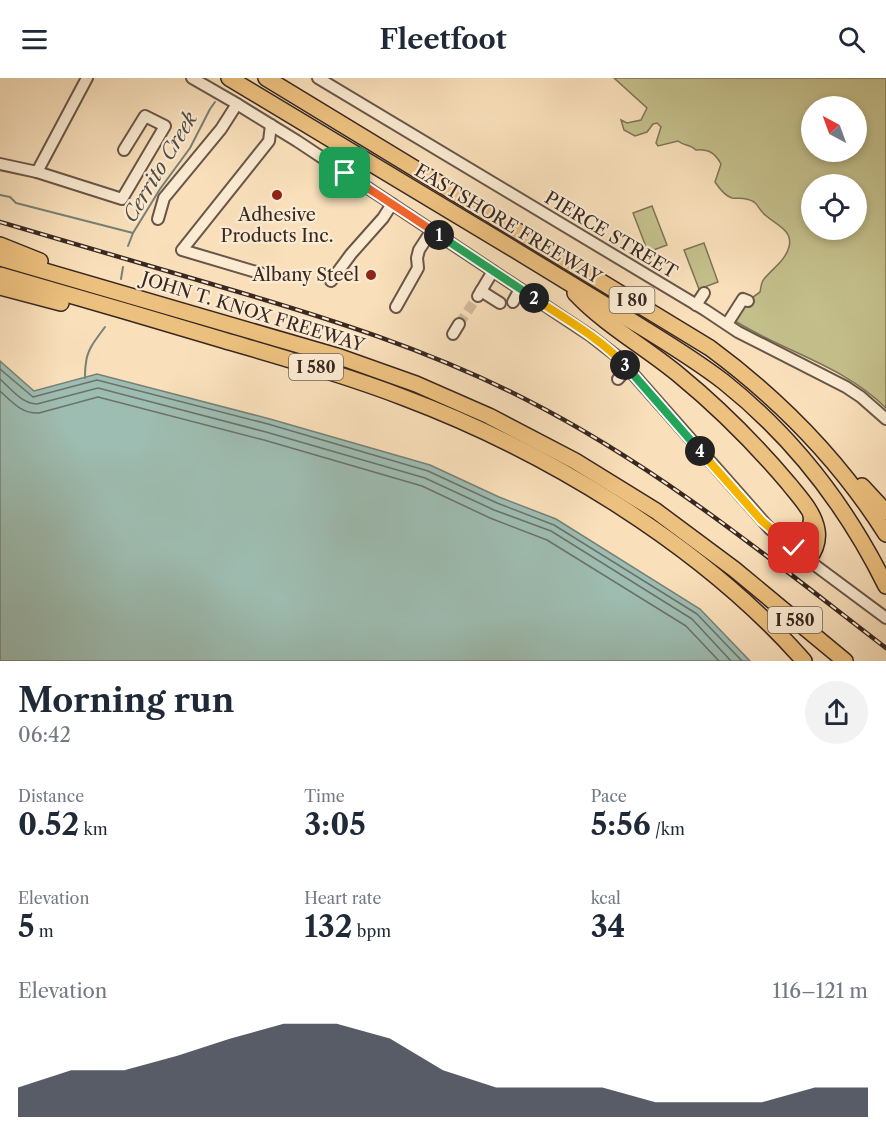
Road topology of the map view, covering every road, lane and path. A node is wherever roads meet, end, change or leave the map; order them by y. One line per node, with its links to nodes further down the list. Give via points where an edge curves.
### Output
1 (87, 78): 10 (street)
2 (192, 78): 6 (street)
3 (229, 78): 19 (highway, EASTSHORE FREEWAY / I 80)
4 (266, 78): 39 (highway, EASTSHORE FREEWAY / I 80, via 702,343 751,380)
5 (318, 78): 29 (street, PIERCE STREET)
6 (234, 102): 7 (street); 12 (street, via 220,129 164,198)
7 (271, 125): 11 (street); 17 (street, via 269,141 182,250)
8 (124, 150): 10 (street, via 146,116 165,126 122,200)
9 (0, 164): 10 (street)
10 (37, 172)
11 (392, 204): 13 (street); 21 (street)
12 (158, 219)
13 (432, 230): 16 (street); 30 (street, via 419,250 417,268)
14 (0, 245): 20 (highway)
15 (0, 258): 20 (highway, JOHN T. KNOX FREEWAY / I 580)
16 (494, 271): 23 (street); 28 (street, via 479,293)
17 (263, 274)
18 (0, 275): 34 (highway, JOHN T. KNOX FREEWAY / I 580)
19 (561, 278): 40 (highway, via 590,309 707,400 771,464); 46 (highway, EASTSHORE FREEWAY / I 80, via 685,354 750,405 824,484)
20 (71, 279): 45 (highway, JOHN T. KNOX FREEWAY / I 580, via 325,353 460,403 539,441 616,485)
21 (331, 281)
22 (0, 287): 34 (highway, via 170,331)
23 (520, 289): 27 (street); 36 (street, via 591,336)
24 (704, 293): 29 (street)
25 (729, 301): 31 (street)
26 (748, 301): 31 (street, via 743,299)
27 (513, 302)
28 (500, 303)
29 (696, 305): 33 (street, PIERCE STREET)
30 (396, 307)
31 (734, 313): 33 (street)
32 (459, 324): 35 (street)
33 (727, 324): 38 (street, PIERCE STREET, via 846,387)
34 (183, 328): 48 (highway, JOHN T. KNOX FREEWAY / I 580, via 358,381 502,441 567,475 641,522 712,573)
35 (453, 334)
36 (628, 368): 37 (street); 43 (street)
37 (618, 378)
38 (886, 419)
39 (800, 425): 41 (highway); 42 (highway, EASTSHORE FREEWAY / I 80, via 845,476)
40 (807, 507): 43 (highway, via 812,520 805,535 794,540); 44 (highway, via 818,534)
41 (886, 512)
42 (886, 534)
43 (779, 536): 44 (street)
44 (808, 560): 47 (street)
45 (746, 579): 51 (highway, JOHN T. KNOX FREEWAY / I 580); 52 (highway)
46 (886, 586)
47 (886, 618)
48 (766, 621): 49 (highway, JOHN T. KNOX FREEWAY / I 580); 50 (highway)
49 (804, 661)
50 (812, 661)
51 (845, 661)
52 (857, 661)

